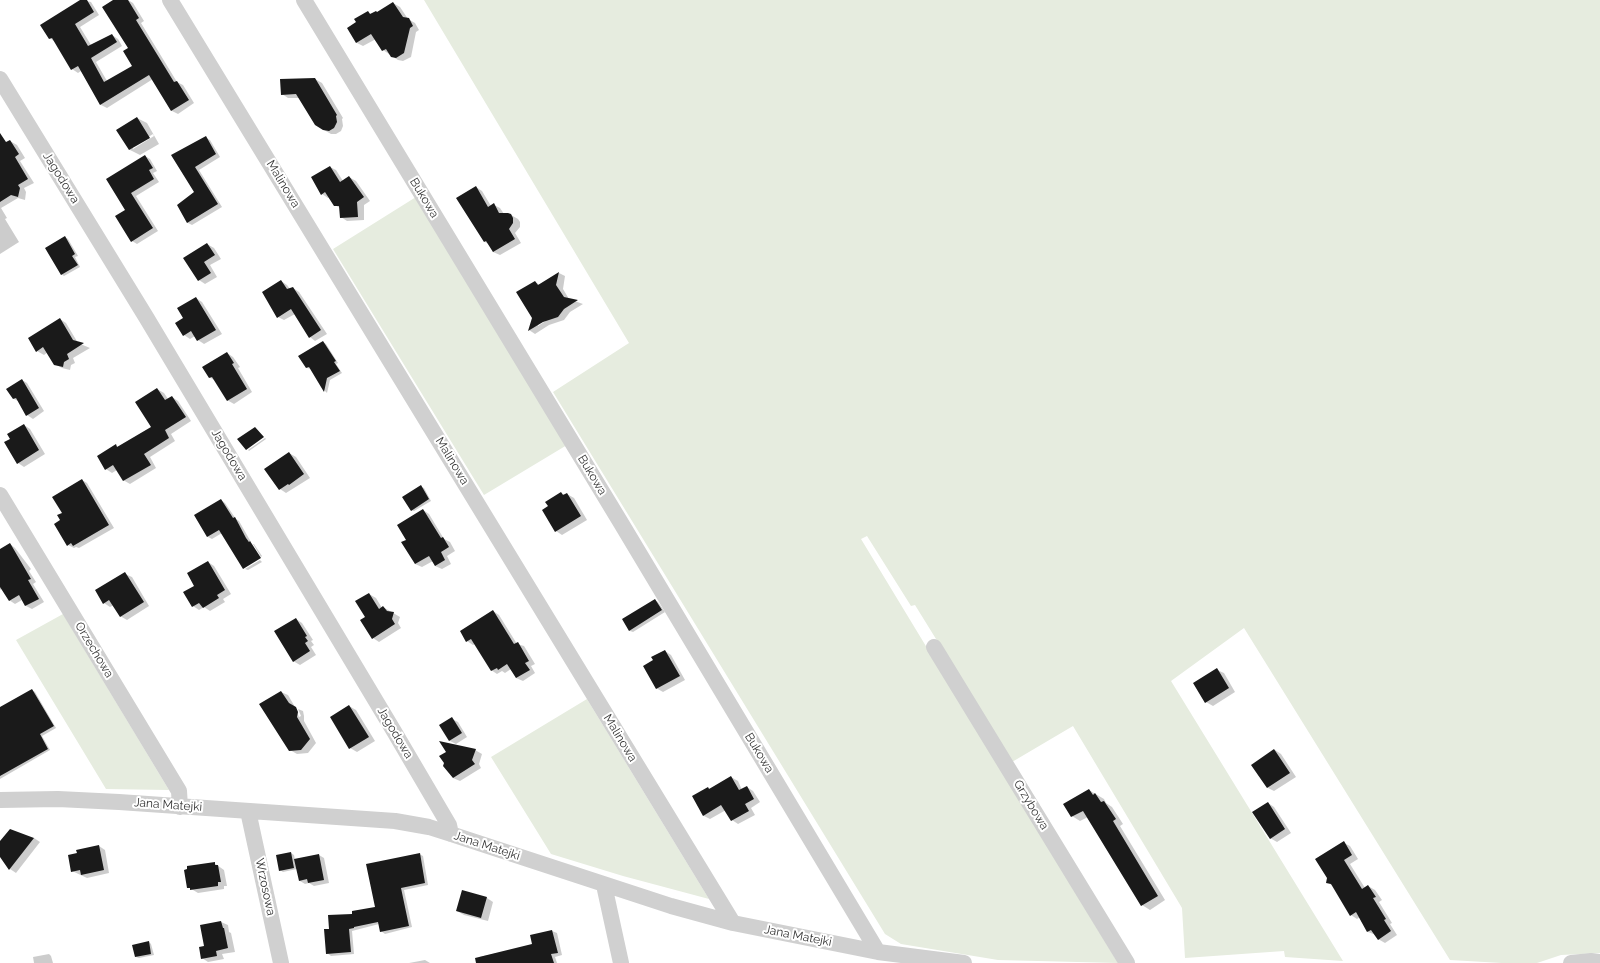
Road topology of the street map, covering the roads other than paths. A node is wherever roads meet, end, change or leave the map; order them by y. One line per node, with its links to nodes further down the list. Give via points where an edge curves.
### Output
1 (170, 0): 11 (street, Malinowa)
2 (304, 0): 12 (street, Bukowa)
3 (0, 78): 9 (street, Jagodowa, via 391,726 449,825)
4 (0, 495): 7 (street, Orzechowa, via 179,791)
5 (934, 647): 17 (street, Grzybowa)
6 (0, 800): 7 (street, Jana Matejki, via 58,799)
7 (180, 806): 8 (street, Jana Matejki)
8 (248, 811): 9 (street, Jana Matejki, via 396,821); 14 (street, Wrzosowa)
9 (451, 834): 10 (street, Jana Matejki)
10 (604, 885): 11 (street, Jana Matejki); 15 (street)
11 (732, 922): 12 (street, Jana Matejki)
12 (878, 952): 16 (street, Jana Matejki)
13 (1600, 962): 18 (street)
14 (282, 963)
15 (621, 963)
16 (964, 963)
17 (1127, 963)
18 (1571, 963)

